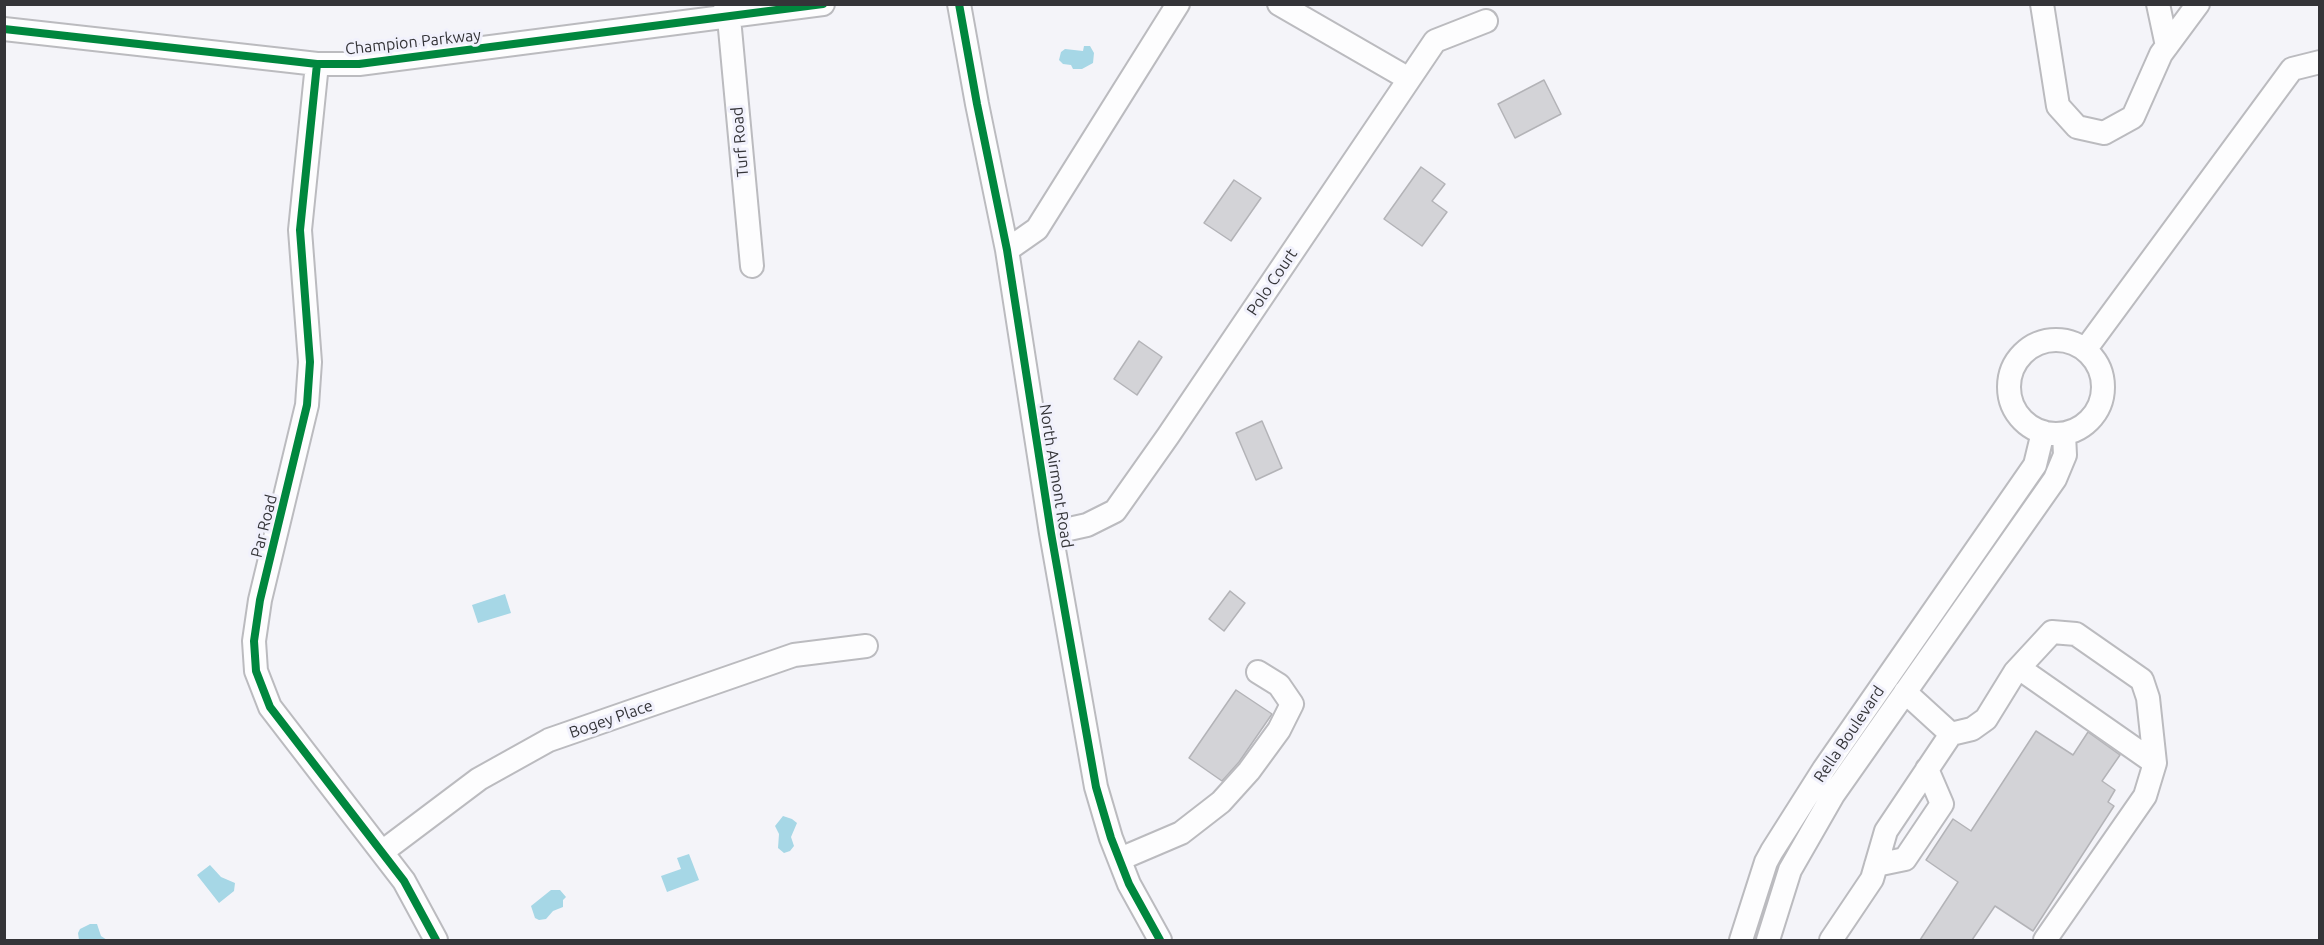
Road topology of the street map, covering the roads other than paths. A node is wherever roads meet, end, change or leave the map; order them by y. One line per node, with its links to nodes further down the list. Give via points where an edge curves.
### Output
1 (823, 4): 8 (street, Champion Parkway)
2 (959, 4): 15 (street, North Airmont Road)
3 (1179, 4): 15 (street, via 1037,229)
4 (1279, 4): 14 (street)
5 (2042, 4): 11 (street, via 2058,106 2077,127 2104,134 2133,117)
6 (2158, 4): 11 (street)
7 (2198, 4): 11 (street)
8 (727, 11): 13 (street, Champion Parkway, via 359,64); 16 (street, Turf Road)
9 (1486, 21): 14 (street, Polo Court, via 1435,41)
10 (4, 29): 13 (street, Champion Parkway)
11 (2167, 46)
12 (2319, 62): 17 (street, via 2292,69)
13 (317, 64): 29 (street, Par Road, via 300,230 310,362 307,405 260,600 256,671 270,707)
14 (1409, 79): 19 (street, Polo Court, via 1115,511 1087,525)
15 (1007, 250): 19 (street, North Airmont Road)
16 (752, 266)
17 (2085, 350): 18 (street, via 2099,368 2104,388 2101,403 2079,428); 18 (street, via 2061,340 2046,341 2032,346 2016,362 2009,385 2011,401 2027,424)
18 (2053, 433): 20 (street, Rella Boulevard); 21 (street, Rella Boulevard, via 2065,454 2055,479)
19 (1051, 533): 30 (street, North Airmont Road, via 1096,787)
20 (1936, 608): 21 (street); 31 (street, Rella Boulevard, via 1824,769)
21 (1955, 621): 25 (street, Rella Boulevard)
22 (866, 646): 29 (street, Bogey Place, via 794,655 549,740 479,779)
23 (2019, 668): 26 (street, via 1986,719 1972,729); 27 (street); 27 (street, via 2052,633 2076,634 2142,680 2148,698)
24 (1258, 672): 30 (street, via 1279,685 1292,704 1279,730 1249,771 1221,802 1180,833)
25 (1905, 692): 26 (street); 33 (street, Rella Boulevard, via 1833,795)
26 (1951, 734): 28 (street)
27 (2155, 763): 39 (street, via 2145,796)
28 (1927, 769): 32 (street, via 1886,831); 32 (street, via 1942,804 1905,859)
29 (382, 852): 34 (street, Par Road, via 404,881)
30 (1120, 859): 35 (street, North Airmont Road)
31 (1766, 862): 33 (street); 36 (street, Rella Boulevard)
32 (1876, 865): 38 (street, via 1872,879)
33 (1788, 874): 37 (street, Rella Boulevard)
34 (436, 940)
35 (1160, 940)
36 (1741, 940)
37 (1768, 940)
38 (1831, 940)
39 (2045, 940)

